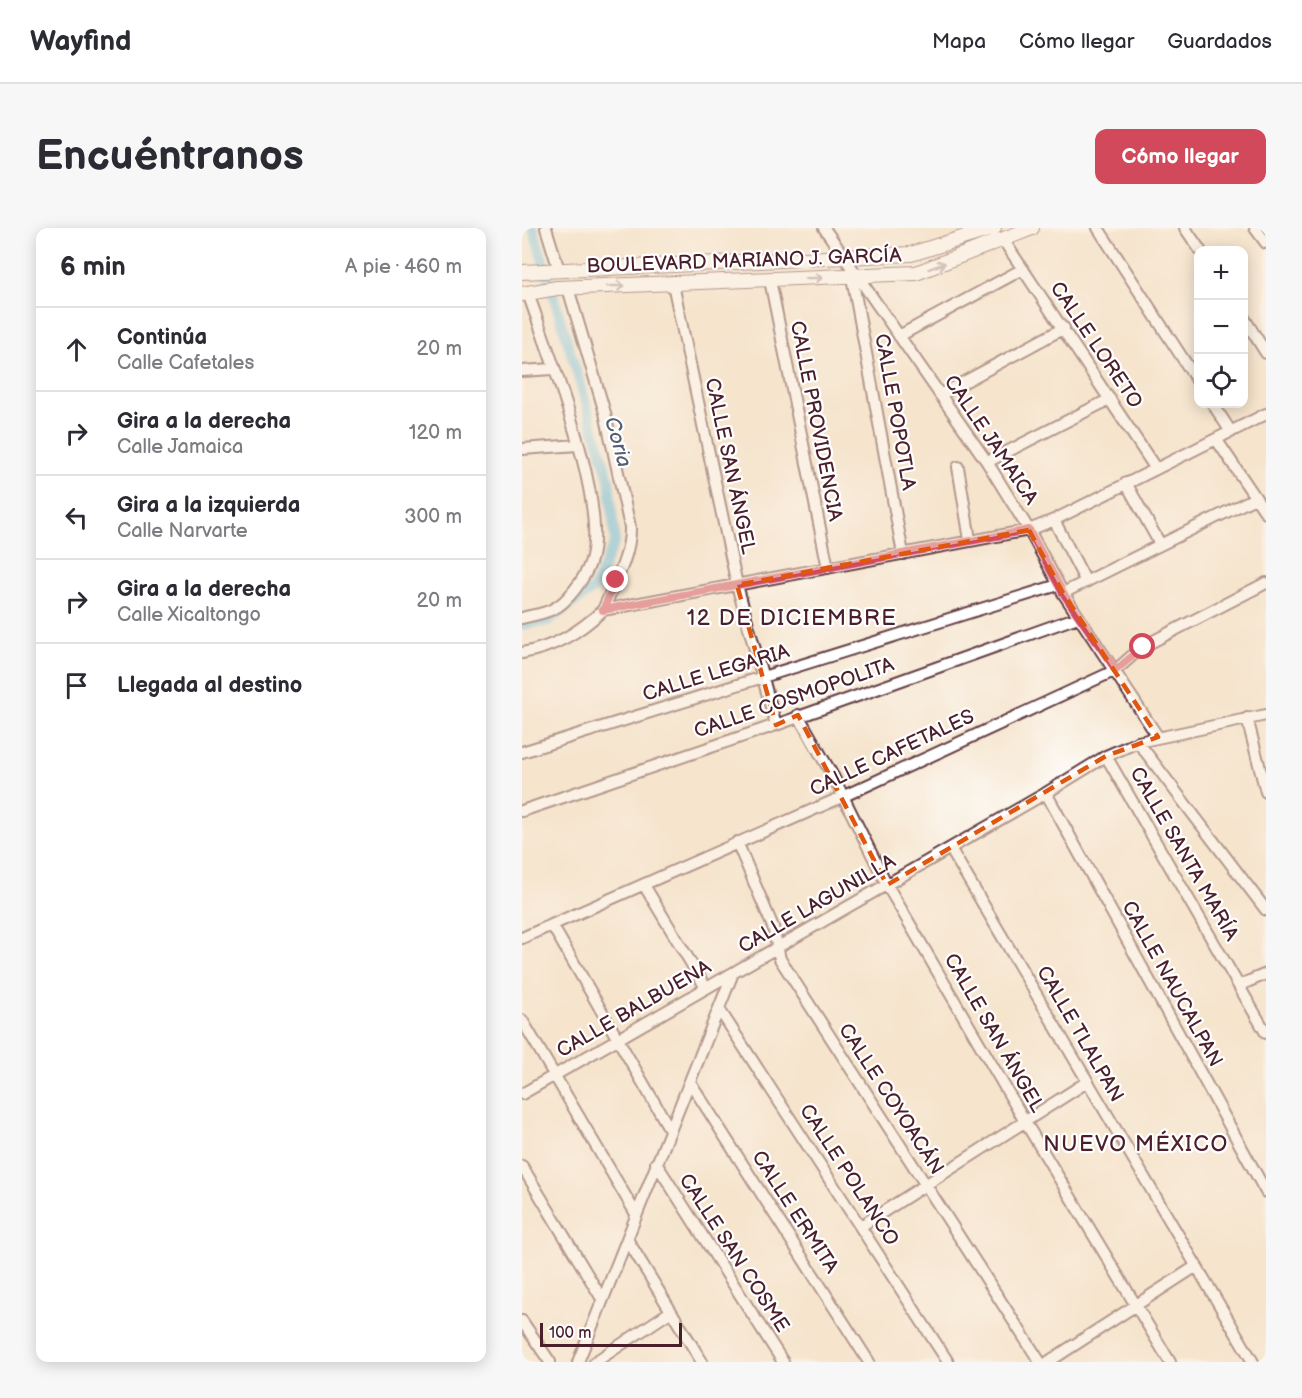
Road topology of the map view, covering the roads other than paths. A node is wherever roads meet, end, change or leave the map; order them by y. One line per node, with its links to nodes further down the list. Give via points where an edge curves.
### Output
1 (546, 228): 12 (street)
2 (825, 228): 11 (street, CALLE JAMAICA)
3 (993, 228): 11 (main road, BOULEVARD MARIANO J. GARCÍA, via 911,254)
4 (1032, 228): 8 (main road, BOULEVARD MARIANO J. GARCÍA)
5 (1098, 228): 25 (street)
6 (1185, 228): 10 (street)
7 (1255, 228): 9 (street)
8 (1004, 242): 13 (street, CALLE LORETO); 14 (main road, BOULEVARD MARIANO J. GARCÍA, one-way to 8, via 916,273)
9 (1266, 243)
10 (1197, 246)
11 (846, 258): 12 (main road, BOULEVARD MARIANO J. GARCÍA); 14 (street, CALLE JAMAICA)
12 (536, 269)
13 (1023, 269): 20 (street, CALLE LORETO); 21 (street)
14 (855, 277): 15 (main road, BOULEVARD MARIANO J. GARCÍA, one-way to 14); 21 (street, CALLE JAMAICA); 44 (street, CALLE POPOTLA)
15 (770, 280): 16 (main road, BOULEVARD MARIANO J. GARCÍA); 45 (street, CALLE PROVIDENCIA)
16 (673, 284): 17 (main road, BOULEVARD MARIANO J. GARCÍA, one-way to 16); 48 (street, CALLE SAN ÁNGEL)
17 (562, 288): 18 (main road, BOULEVARD MARIANO J. GARCÍA); 50 (street, via 604,412 630,527 622,564)
18 (525, 294): 23 (street)
19 (1248, 324): 22 (street)
20 (1064, 328): 26 (street); 27 (street, CALLE LORETO)
21 (899, 336): 26 (street, CALLE JAMAICA)
22 (1266, 353)
23 (553, 369): 24 (street); 32 (street)
24 (522, 371)
25 (1194, 376)
26 (940, 395): 34 (street, CALLE JAMAICA)
27 (1110, 399): 34 (street); 36 (street, CALLE LORETO)
28 (1216, 408): 30 (street)
29 (1266, 414): 30 (street)
30 (1231, 432): 31 (street)
31 (1216, 440): 36 (street); 38 (street)
32 (578, 445): 33 (street); 52 (street, via 593,499 590,563 555,609)
33 (522, 449)
34 (987, 462): 41 (street, CALLE JAMAICA)
35 (958, 467): 42 (street)
36 (1156, 469): 37 (street)
37 (1126, 483): 40 (street); 43 (street)
38 (1255, 498): 39 (street); 43 (street, CALLE LEGARIA)
39 (1266, 513)
40 (1054, 520): 41 (street); 46 (street)
41 (1029, 530): 42 (street); 49 (street, CALLE JAMAICA)
42 (970, 540): 44 (street)
43 (1160, 544): 46 (street, CALLE LEGARIA)
44 (903, 554): 45 (street)
45 (828, 568): 48 (street)
46 (1086, 582): 49 (street, CALLE LEGARIA)
47 (1266, 583): 54 (street, CALLE CAFETALES, via 1143,647)
48 (737, 585): 50 (street); 55 (street, CALLE SAN ÁNGEL)
49 (1060, 589): 51 (street, CALLE JAMAICA); 55 (street, CALLE LEGARIA)
50 (603, 610): 53 (street, via 562,642)
51 (1078, 617): 54 (street, CALLE JAMAICA); 57 (street, CALLE COSMOPOLITA)
52 (522, 618)
53 (522, 653)
54 (1116, 670): 60 (street, CALLE JAMAICA); 66 (street, CALLE CAFETALES)
55 (765, 677): 59 (street, CALLE SAN ÁNGEL); 62 (street, CALLE LEGARIA)
56 (1266, 715): 58 (street, CALLE LAGUNILLA)
57 (798, 716): 59 (street, CALLE COSMOPOLITA); 66 (street, CALLE SAN ÁNGEL)
58 (1246, 718): 60 (street, CALLE LAGUNILLA); 64 (street)
59 (776, 725): 67 (street, CALLE COSMOPOLITA)
60 (1158, 737): 61 (street, CALLE LAGUNILLA)
61 (1138, 742): 63 (street, CALLE LAGUNILLA); 72 (street)
62 (522, 752)
63 (1106, 756): 65 (street, CALLE LAGUNILLA); 78 (street, CALLE SANTA MARÍA)
64 (1266, 792)
65 (1046, 793): 69 (street, CALLE LAGUNILLA); 93 (street, CALLE NAUCALPAN)
66 (843, 797): 68 (street, CALLE CAFETALES); 71 (street, CALLE SAN ÁNGEL)
67 (522, 811)
68 (737, 842): 70 (street, CALLE CAFETALES); 75 (street, CALLE COYOACÁN, via 773,927)
69 (950, 848): 71 (street, CALLE LAGUNILLA); 86 (street, CALLE TLALPAN)
70 (644, 885): 73 (street, CALLE CAFETALES); 79 (street)
71 (886, 885): 75 (street, CALLE LAGUNILLA); 88 (street, CALLE SAN ÁNGEL)
72 (1266, 910)
73 (552, 925): 74 (street, CALLE CAFETALES); 83 (street)
74 (522, 938)
75 (777, 948): 76 (street, CALLE LAGUNILLA); 92 (street, CALLE COYOACÁN, via 780,959)
76 (733, 973): 79 (street, CALLE BALBUENA); 80 (street, CALLE LAGUNILLA)
77 (1266, 974): 78 (street)
78 (1240, 985): 82 (street, CALLE SANTA MARÍA)
79 (706, 988): 83 (street, CALLE BALBUENA)
80 (719, 1009): 85 (street, CALLE LAGUNILLA); 95 (street, CALLE POLANCO)
81 (522, 1020): 84 (street)
82 (1266, 1034)
83 (617, 1040): 84 (street, CALLE BALBUENA); 89 (street)
84 (553, 1076): 87 (street, CALLE BALBUENA); 94 (street)
85 (690, 1082): 89 (street, CALLE LAGUNILLA); 107 (street, CALLE ERMITA)
86 (1087, 1082): 88 (street); 97 (street, CALLE TLALPAN)
87 (522, 1094)
88 (1024, 1120): 92 (street); 99 (street, CALLE SAN ÁNGEL)
89 (669, 1128): 90 (street, CALLE LAGUNILLA)
90 (656, 1163): 94 (street, CALLE LAGUNILLA); 106 (street, CALLE SAN COSME)
91 (522, 1166): 98 (street)
92 (926, 1185): 95 (street); 109 (street, CALLE COYOACÁN)
93 (1266, 1192)
94 (636, 1214): 96 (street, CALLE LAGUNILLA)
95 (861, 1226): 108 (street, CALLE POLANCO)
96 (627, 1239): 98 (street, CALLE LAGUNILLA); 100 (street)
97 (1195, 1267): 99 (street); 112 (street, CALLE TLALPAN)
98 (602, 1299): 103 (street, CALLE LAGUNILLA)
99 (1135, 1304): 110 (street); 111 (street, CALLE SAN ÁNGEL)
100 (670, 1312): 104 (street); 105 (street)
101 (522, 1321): 102 (street)
102 (550, 1362)
103 (578, 1362)
104 (595, 1362)
105 (702, 1362)
106 (783, 1362)
107 (869, 1362)
108 (948, 1362)
109 (1040, 1362)
110 (1048, 1362)
111 (1170, 1362)
112 (1253, 1362)

